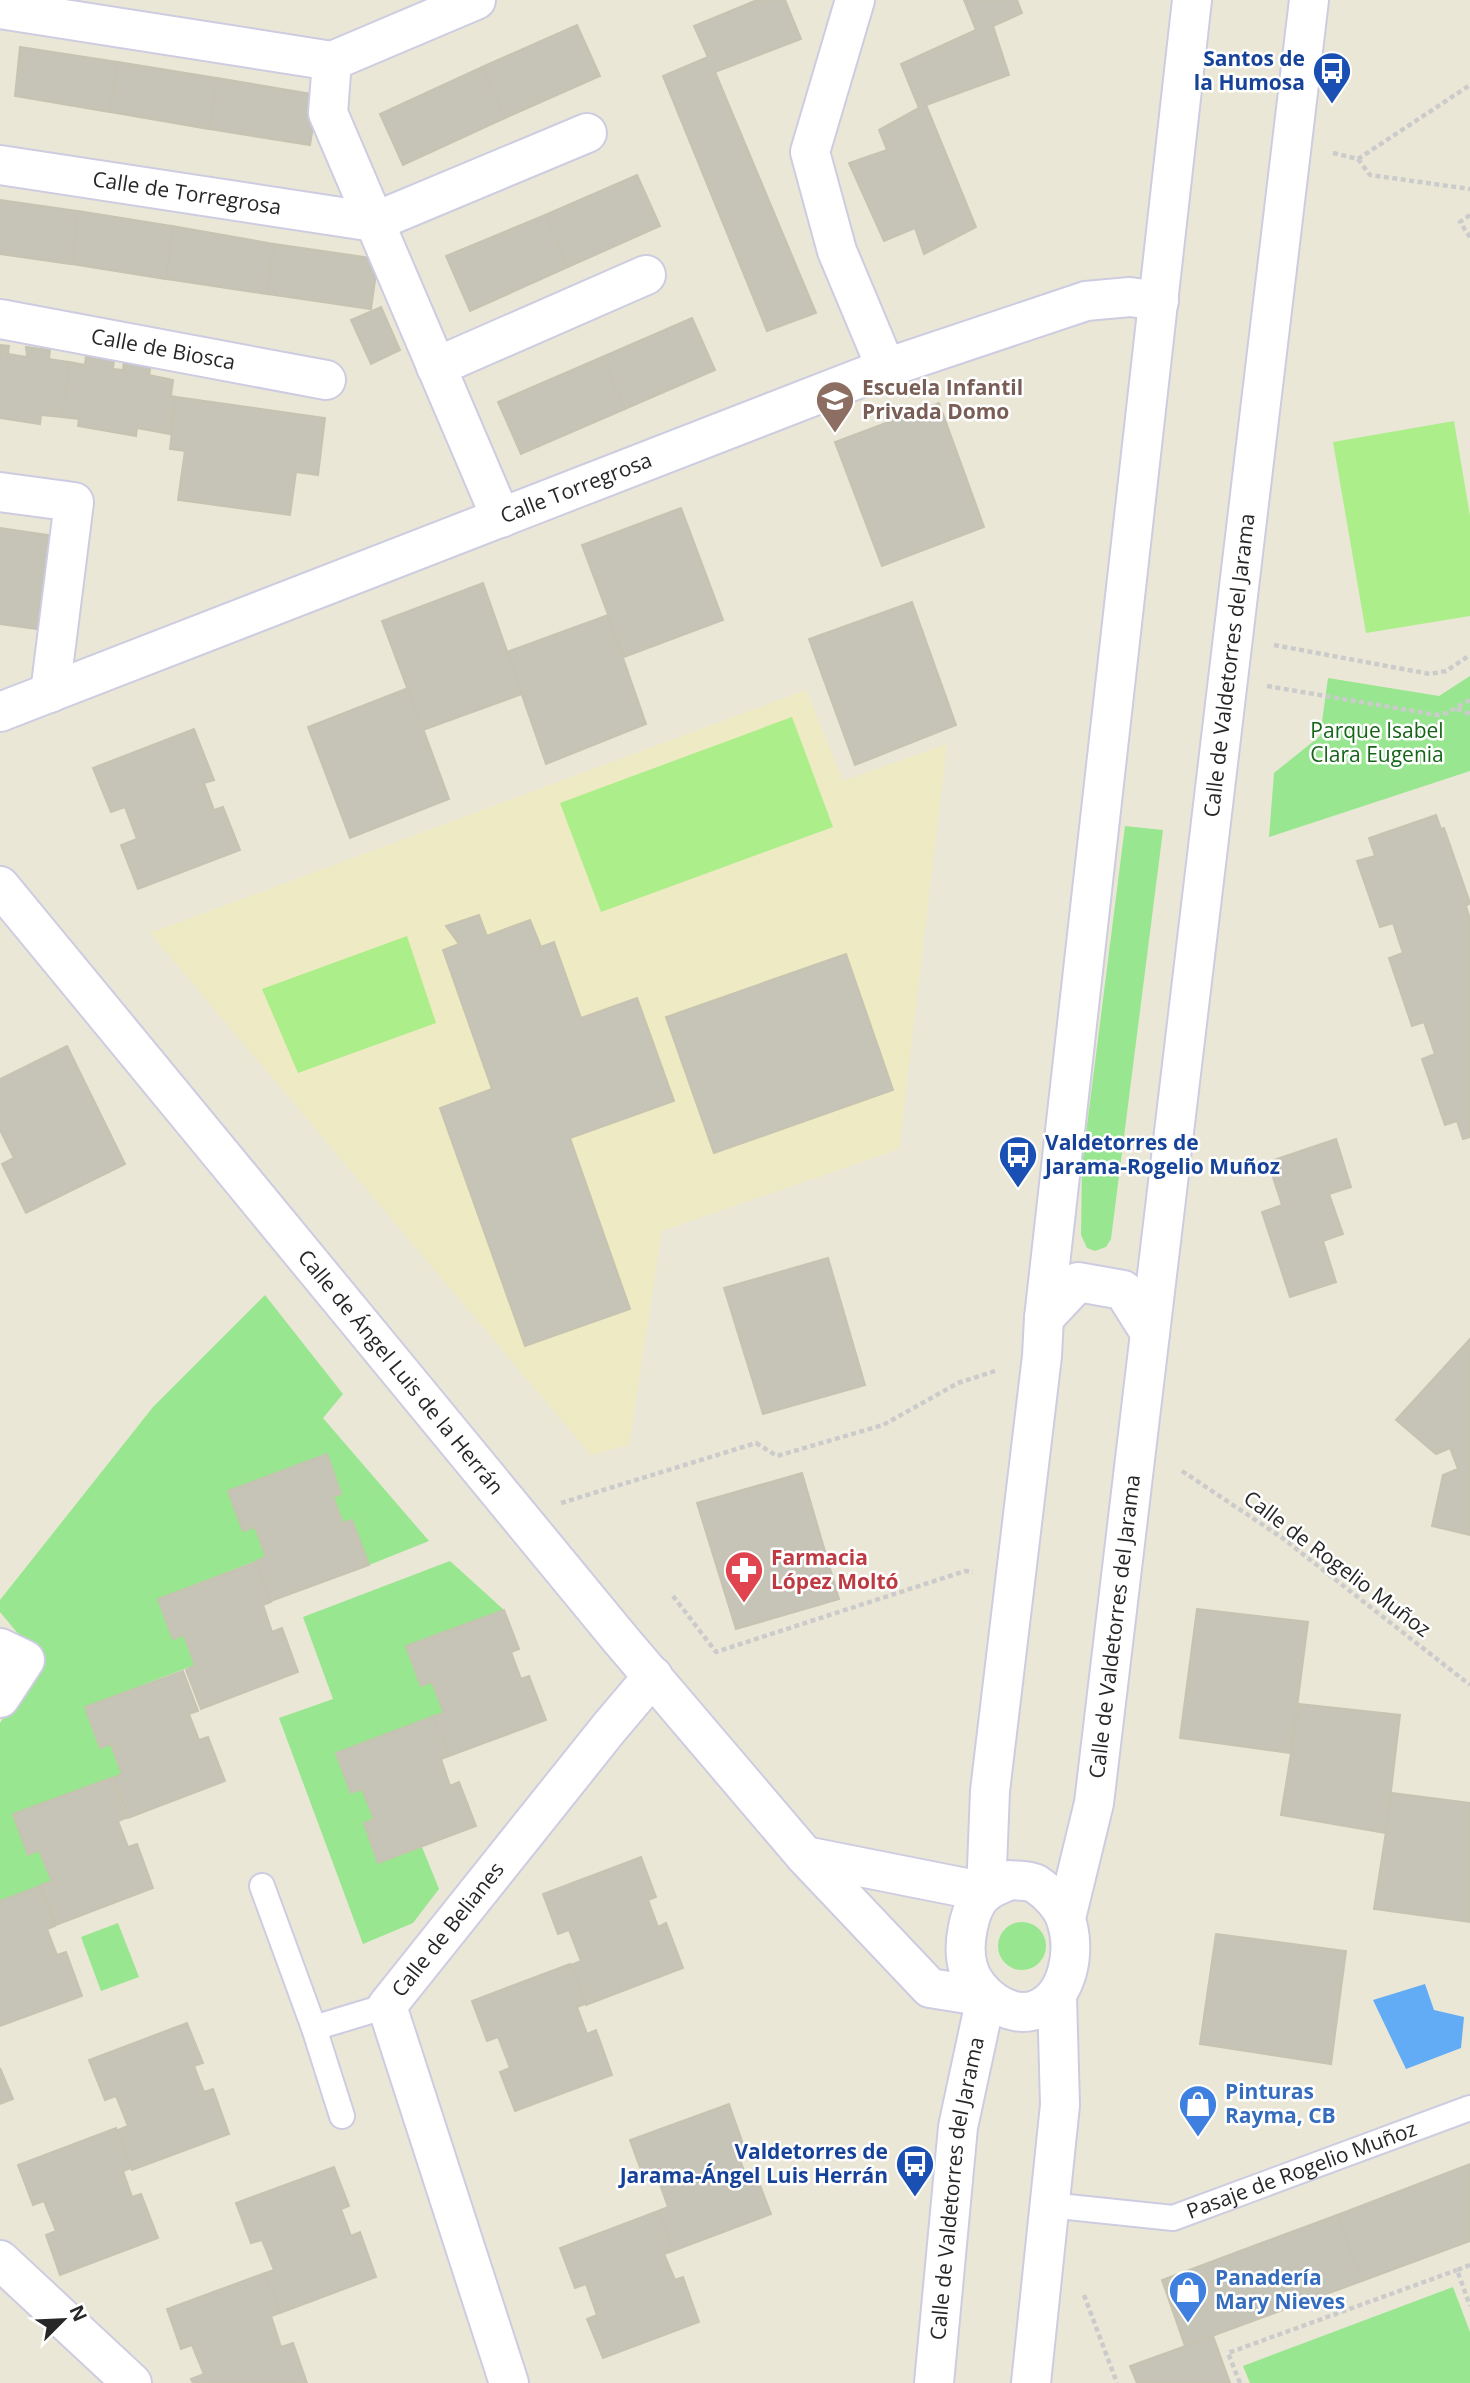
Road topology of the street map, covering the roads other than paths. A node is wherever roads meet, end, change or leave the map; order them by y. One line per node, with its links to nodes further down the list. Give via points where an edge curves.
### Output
1 (477, 0): 6 (street)
2 (855, 0): 14 (street, via 810,152 837,251)
3 (1192, 0): 11 (street)
4 (1309, 0): 22 (street, Calle de Valdetorres del Jarama)
5 (0, 9): 6 (street)
6 (332, 61): 9 (street, via 328,113)
7 (587, 133): 9 (street)
8 (0, 165): 9 (street, Calle de Torregrosa)
9 (374, 222): 13 (street)
10 (646, 275): 13 (street)
11 (1159, 301): 14 (street, Calle Torregrosa, via 1130,296 1086,301); 21 (street)
12 (0, 320): 15 (street, Calle de Biosca)
13 (436, 367): 17 (street)
14 (886, 368): 17 (street, Calle Torregrosa)
15 (326, 380)
16 (0, 492): 18 (street, via 74,502)
17 (501, 518): 18 (street, Calle Torregrosa)
18 (50, 693): 19 (street, Calle Torregrosa)
19 (0, 712)
20 (2, 891): 24 (street, Calle de Ángel Luis de la Herrán)
21 (1044, 1318): 22 (street, via 1078,1282 1123,1290); 28 (street, via 990,1791)
22 (1150, 1333): 29 (street, Calle de Valdetorres del Jarama, via 1094,1802)
23 (0, 1648): 25 (street, via 25,1660)
24 (653, 1676): 26 (street, Calle de Ángel Luis de la Herrán); 32 (street, Calle de Belianes)
25 (0, 1698)
26 (805, 1856): 28 (street); 31 (street, Calle de Ángel Luis de la Herrán, via 930,1988)
27 (262, 1886): 33 (lane)
28 (986, 1892): 29 (street, via 1010,1880 1034,1883 1052,1897); 31 (street, via 972,1910 967,1938 968,1968)
29 (1066, 1918): 30 (street, via 1072,1943)
30 (1057, 1996): 31 (street, via 1037,2010 1019,2011); 36 (street, via 1060,2105)
31 (986, 1997): 40 (street, Calle de Valdetorres del Jarama, via 958,2127)
32 (387, 2006): 33 (lane); 39 (street, Calle de Belianes)
33 (314, 2028): 35 (lane)
34 (1470, 2108): 36 (lane, Pasaje de Rogelio Muñoz, via 1173,2218)
35 (342, 2116)
36 (1049, 2205): 41 (street)
37 (0, 2260): 38 (street)
38 (132, 2383)
39 (509, 2383)
40 (934, 2383)
41 (1031, 2383)

